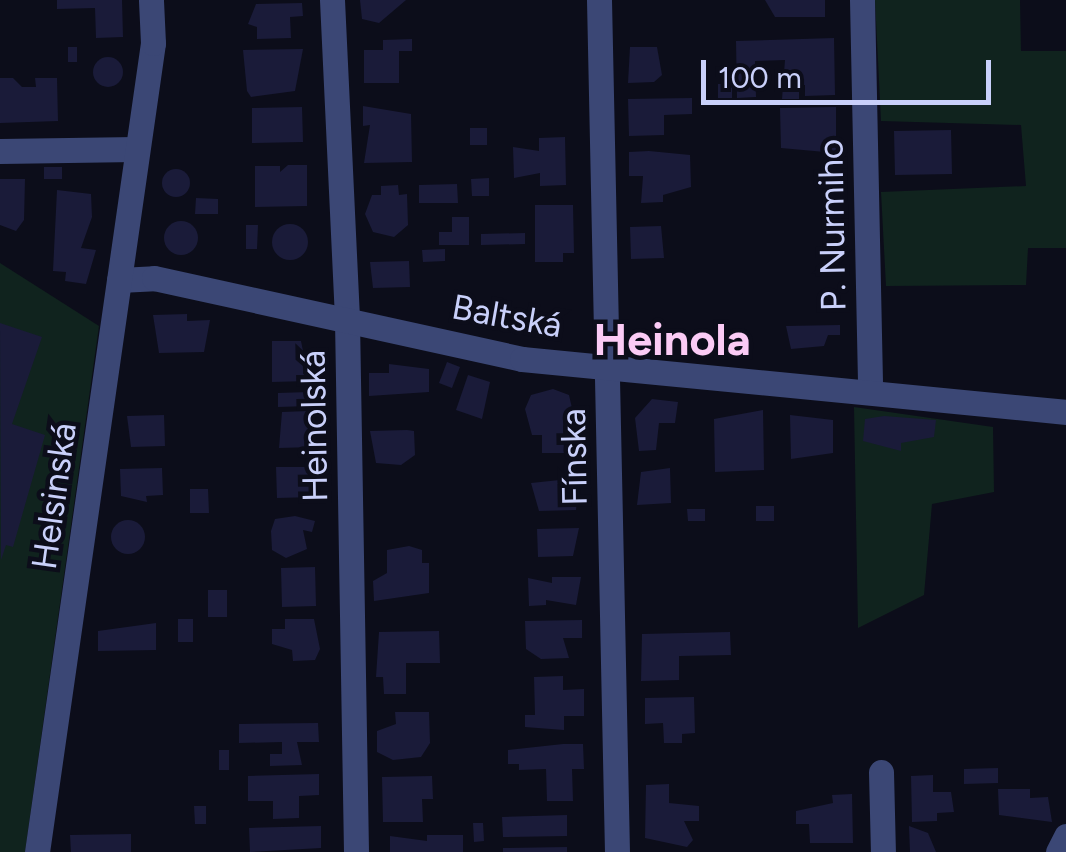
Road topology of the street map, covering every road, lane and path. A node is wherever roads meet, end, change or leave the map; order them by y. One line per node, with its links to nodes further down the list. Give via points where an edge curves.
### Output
1 (150, 0): 5 (street, Helsinská, via 152,43)
2 (332, 0): 8 (street, Heinolská)
3 (599, 0): 9 (street, Fínska)
4 (862, 0): 10 (street, P. Nurmiho)
5 (136, 148): 6 (street); 7 (street, Helsinská)
6 (0, 151)
7 (119, 280): 8 (street, Baltská, via 154,278); 14 (street, Helsinská)
8 (348, 320): 9 (street, Baltská, via 522,359); 15 (street, Heinolská)
9 (607, 366): 10 (street, Baltská); 16 (street, Fínska)
10 (870, 389): 11 (street, Baltská)
11 (1066, 412)
12 (881, 772): 17 (street)
13 (1066, 836): 18 (street)
14 (36, 852)
15 (356, 852)
16 (617, 852)
17 (883, 852)
18 (1058, 852)

